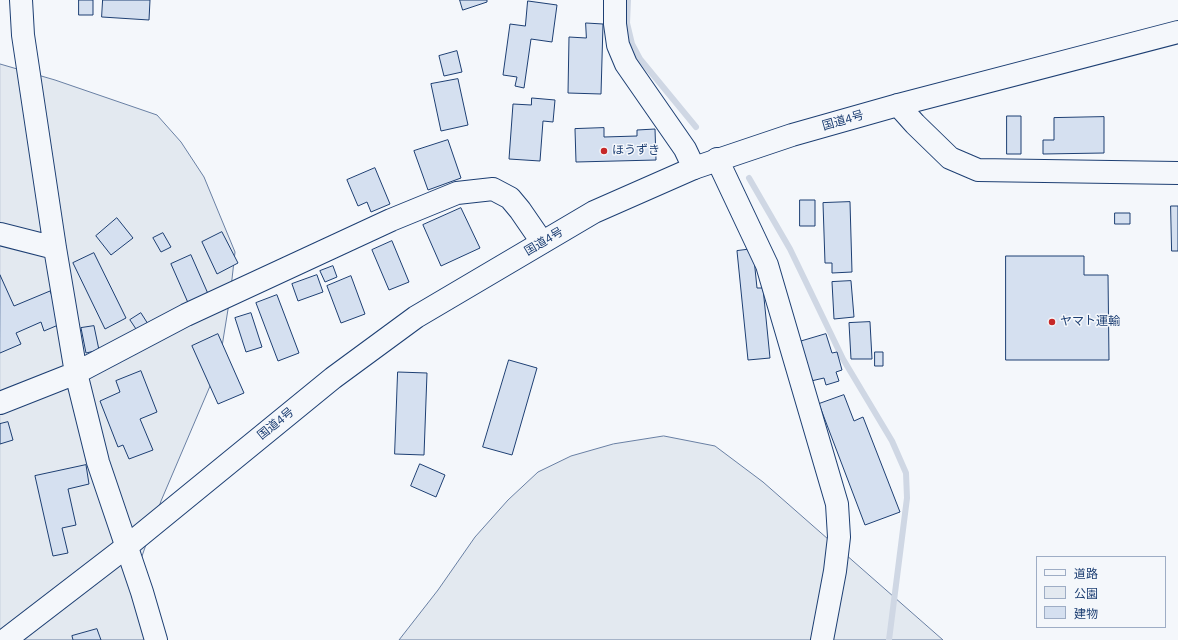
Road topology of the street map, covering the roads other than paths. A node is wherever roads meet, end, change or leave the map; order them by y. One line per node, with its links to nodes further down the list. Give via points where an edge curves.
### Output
1 (21, 0): 10 (main road, via 23,35)
2 (616, 0): 6 (main road, via 615,24 618,45 626,64 685,149)
3 (1178, 32): 4 (main road, 国道4号)
4 (898, 105): 5 (main road, 国道4号); 7 (main road, via 950,158 978,170)
5 (716, 159): 6 (main road, 国道4号); 16 (main road, via 767,265 837,504 839,538)
6 (694, 168): 9 (main road, 国道4号, via 594,212)
7 (1178, 173)
8 (0, 234): 10 (main road)
9 (542, 242): 11 (main road, via 510,198 493,189 457,193 186,314); 13 (main road, 国道4号, via 416,317 332,378)
10 (55, 248): 11 (main road)
11 (76, 372): 12 (main road); 13 (main road, via 98,462)
12 (0, 402)
13 (126, 547): 14 (main road, 国道4号); 15 (main road)
14 (5, 640)
15 (156, 640)
16 (822, 640)

